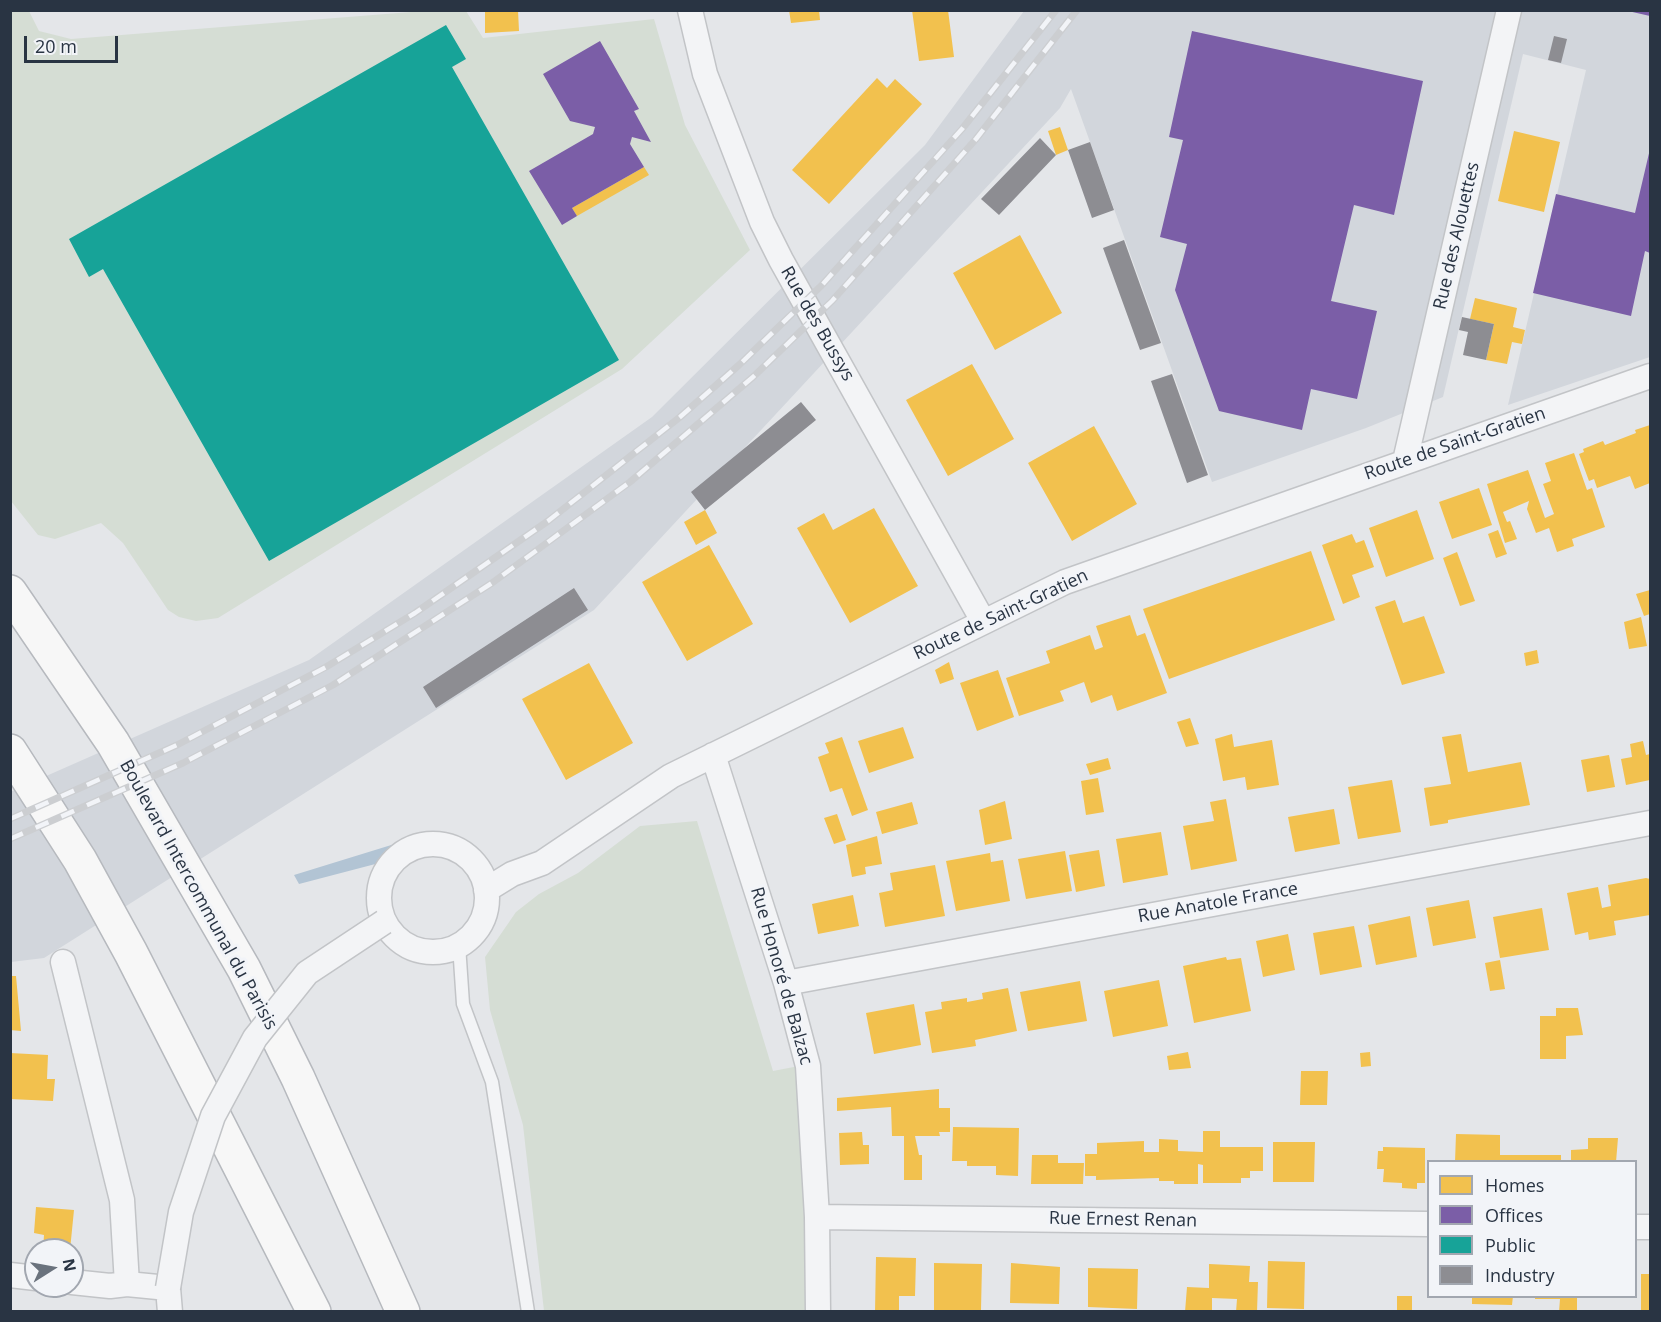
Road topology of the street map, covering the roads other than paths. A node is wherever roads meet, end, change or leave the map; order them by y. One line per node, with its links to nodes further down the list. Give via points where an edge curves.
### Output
1 (690, 10): 6 (street, Rue des Bussys, via 705,74 762,222)
2 (1509, 10): 4 (street, Rue des Alouettes)
3 (1650, 376): 4 (street, Route de Saint-Gratien)
4 (1405, 461): 6 (street, Route de Saint-Gratien, via 1065,582)
5 (10, 592): 22 (highway, Boulevard Intercommunal du Parisis, via 113,742 244,969)
6 (983, 621): 8 (street, Route de Saint-Gratien)
7 (10, 751): 21 (highway, via 80,860 131,952)
8 (713, 755): 10 (street, Route de Saint-Gratien, via 671,776 542,863 512,874); 14 (street, Rue Honoré de Balzac)
9 (1650, 823): 14 (street, Rue Anatole France)
10 (486, 890): 11 (street, via 480,872 469,858 453,848 435,844 416,846 387,868 380,885 379,904); 12 (street, via 481,922)
11 (384, 922): 12 (street, via 394,936 425,952); 19 (street, bridge, via 307,973 255,1038 213,1116 181,1212)
12 (459, 945): 23 (lane, via 463,1004 492,1082)
13 (63, 962): 18 (street, via 122,1200)
14 (786, 983): 15 (street, Rue Honoré de Balzac, via 808,1066)
15 (817, 1217): 16 (street, Rue Ernest Renan); 24 (street, Rue Honoré de Balzac)
16 (1427, 1224)
17 (84, 1283): 18 (street)
18 (127, 1284): 19 (street)
19 (168, 1287): 20 (street)
20 (170, 1311)
21 (314, 1311)
22 (403, 1311)
23 (528, 1311)
24 (818, 1311)

